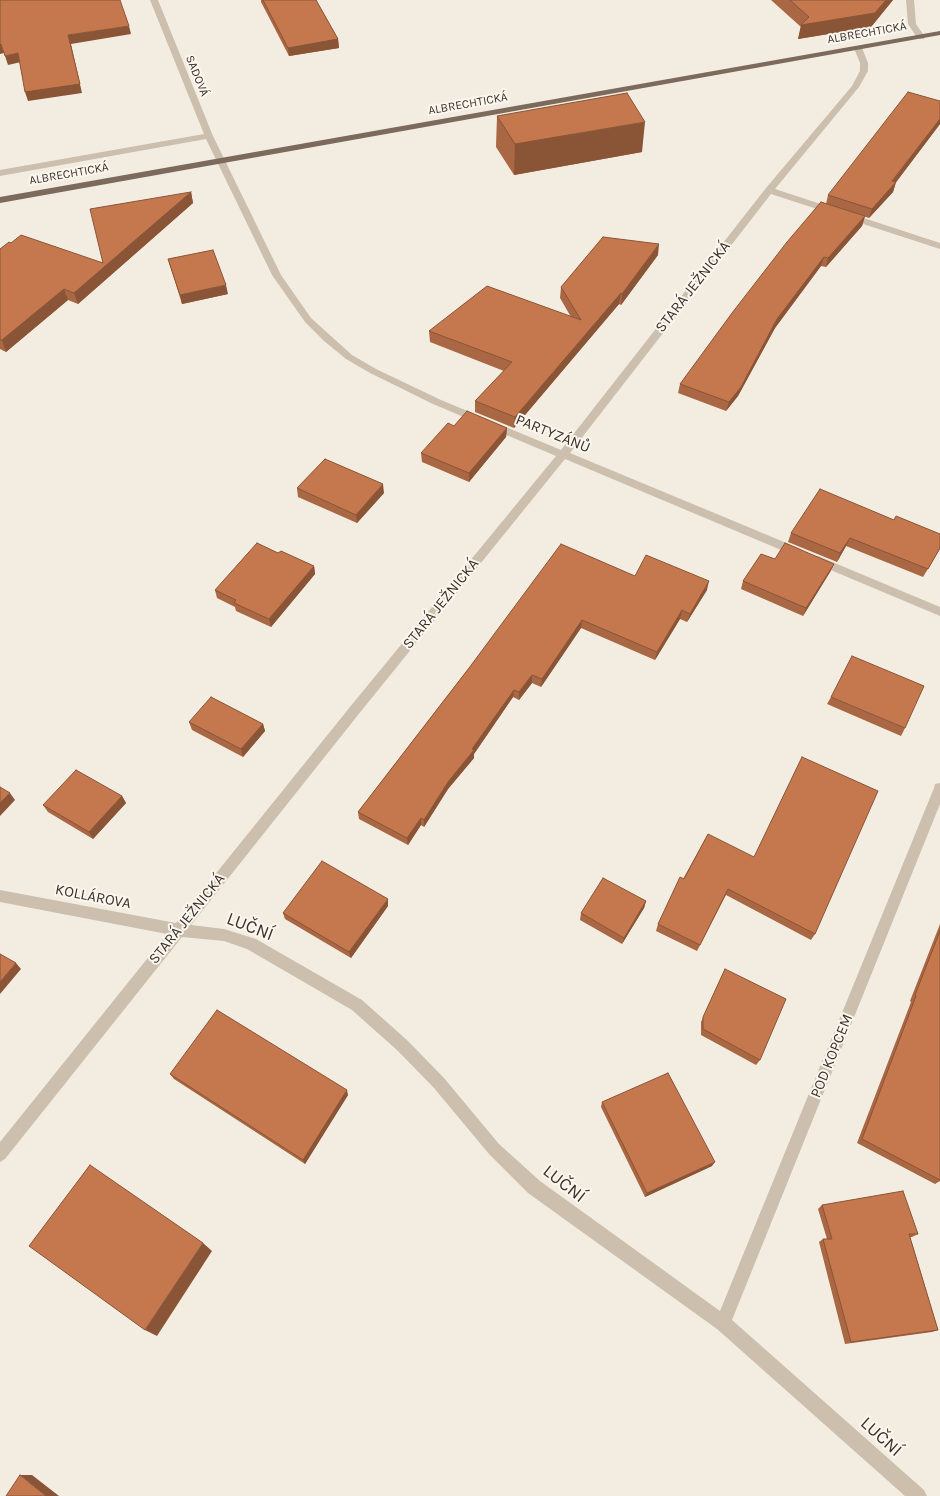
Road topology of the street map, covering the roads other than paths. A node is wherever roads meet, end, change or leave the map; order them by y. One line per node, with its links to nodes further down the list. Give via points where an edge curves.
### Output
1 (154, 0): 6 (street, SADOVÁ)
2 (910, 0): 4 (street, via 912,24)
3 (940, 33): 4 (main road, ALBRECHTICKÁ)
4 (921, 37): 5 (main road, ALBRECHTICKÁ)
5 (858, 48): 7 (main road, ALBRECHTICKÁ); 9 (street, STARÁ JEŽNICKÁ, via 864,63 860,79)
6 (209, 136): 7 (street, SADOVÁ); 8 (street)
7 (220, 160): 10 (main road, ALBRECHTICKÁ); 12 (street, PARTYZÁNŮ, via 277,275 308,320 327,339 349,357 406,388)
8 (0, 173)
9 (769, 190): 11 (street); 12 (street, STARÁ JEŽNICKÁ)
10 (0, 200)
11 (940, 246)
12 (563, 455): 13 (street, PARTYZÁNŮ); 16 (street, STARÁ JEŽNICKÁ)
13 (940, 612)
14 (940, 788): 18 (street, POD KOPCEM)
15 (0, 896): 16 (street, KOLLÁROVA)
16 (179, 930): 17 (street, STARÁ JEŽNICKÁ); 18 (street, LUČNÍ, via 224,935 251,944 357,1005 439,1083 494,1149 534,1187)
17 (0, 1154)
18 (723, 1322): 19 (street, LUČNÍ)
19 (918, 1496)

